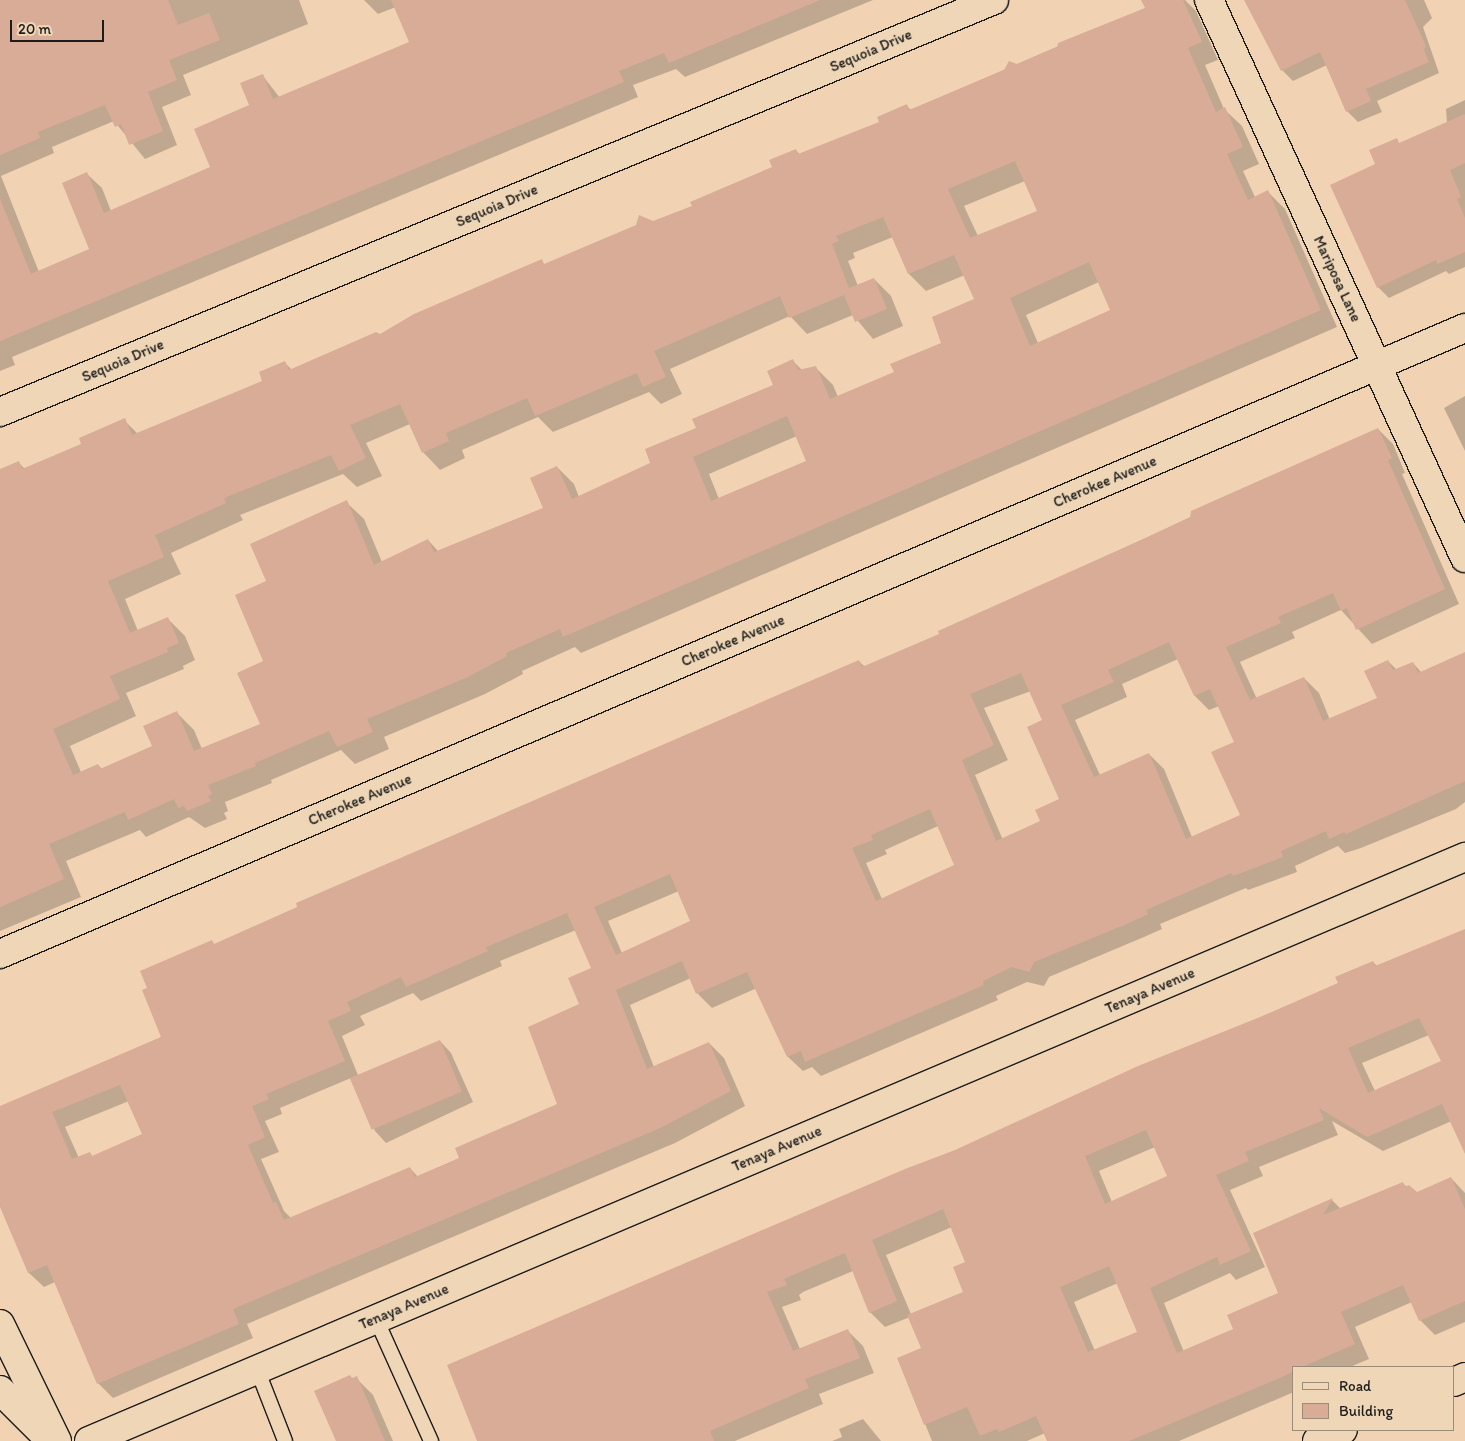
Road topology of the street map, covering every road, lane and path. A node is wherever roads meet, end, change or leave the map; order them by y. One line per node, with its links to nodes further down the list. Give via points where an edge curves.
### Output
1 (994, 0): 5 (street, Sequoia Drive)
2 (1209, 0): 4 (street, Mariposa Lane)
3 (1465, 328): 4 (street, Cherokee Avenue)
4 (1377, 366): 6 (street, Mariposa Lane); 8 (street, Cherokee Avenue)
5 (0, 412)
6 (1465, 558)
7 (1465, 857): 9 (street, Tenaya Avenue)
8 (0, 954)
9 (376, 1319): 11 (street, Tenaya Avenue); 18 (lane)
10 (0, 1324): 15 (street)
11 (257, 1369): 16 (street, Tenaya Avenue); 17 (lane)
12 (0, 1390): 14 (street)
13 (1341, 1431): 19 (street)
14 (51, 1441)
15 (57, 1441)
16 (89, 1441)
17 (285, 1441)
18 (431, 1441)
19 (1316, 1441)

